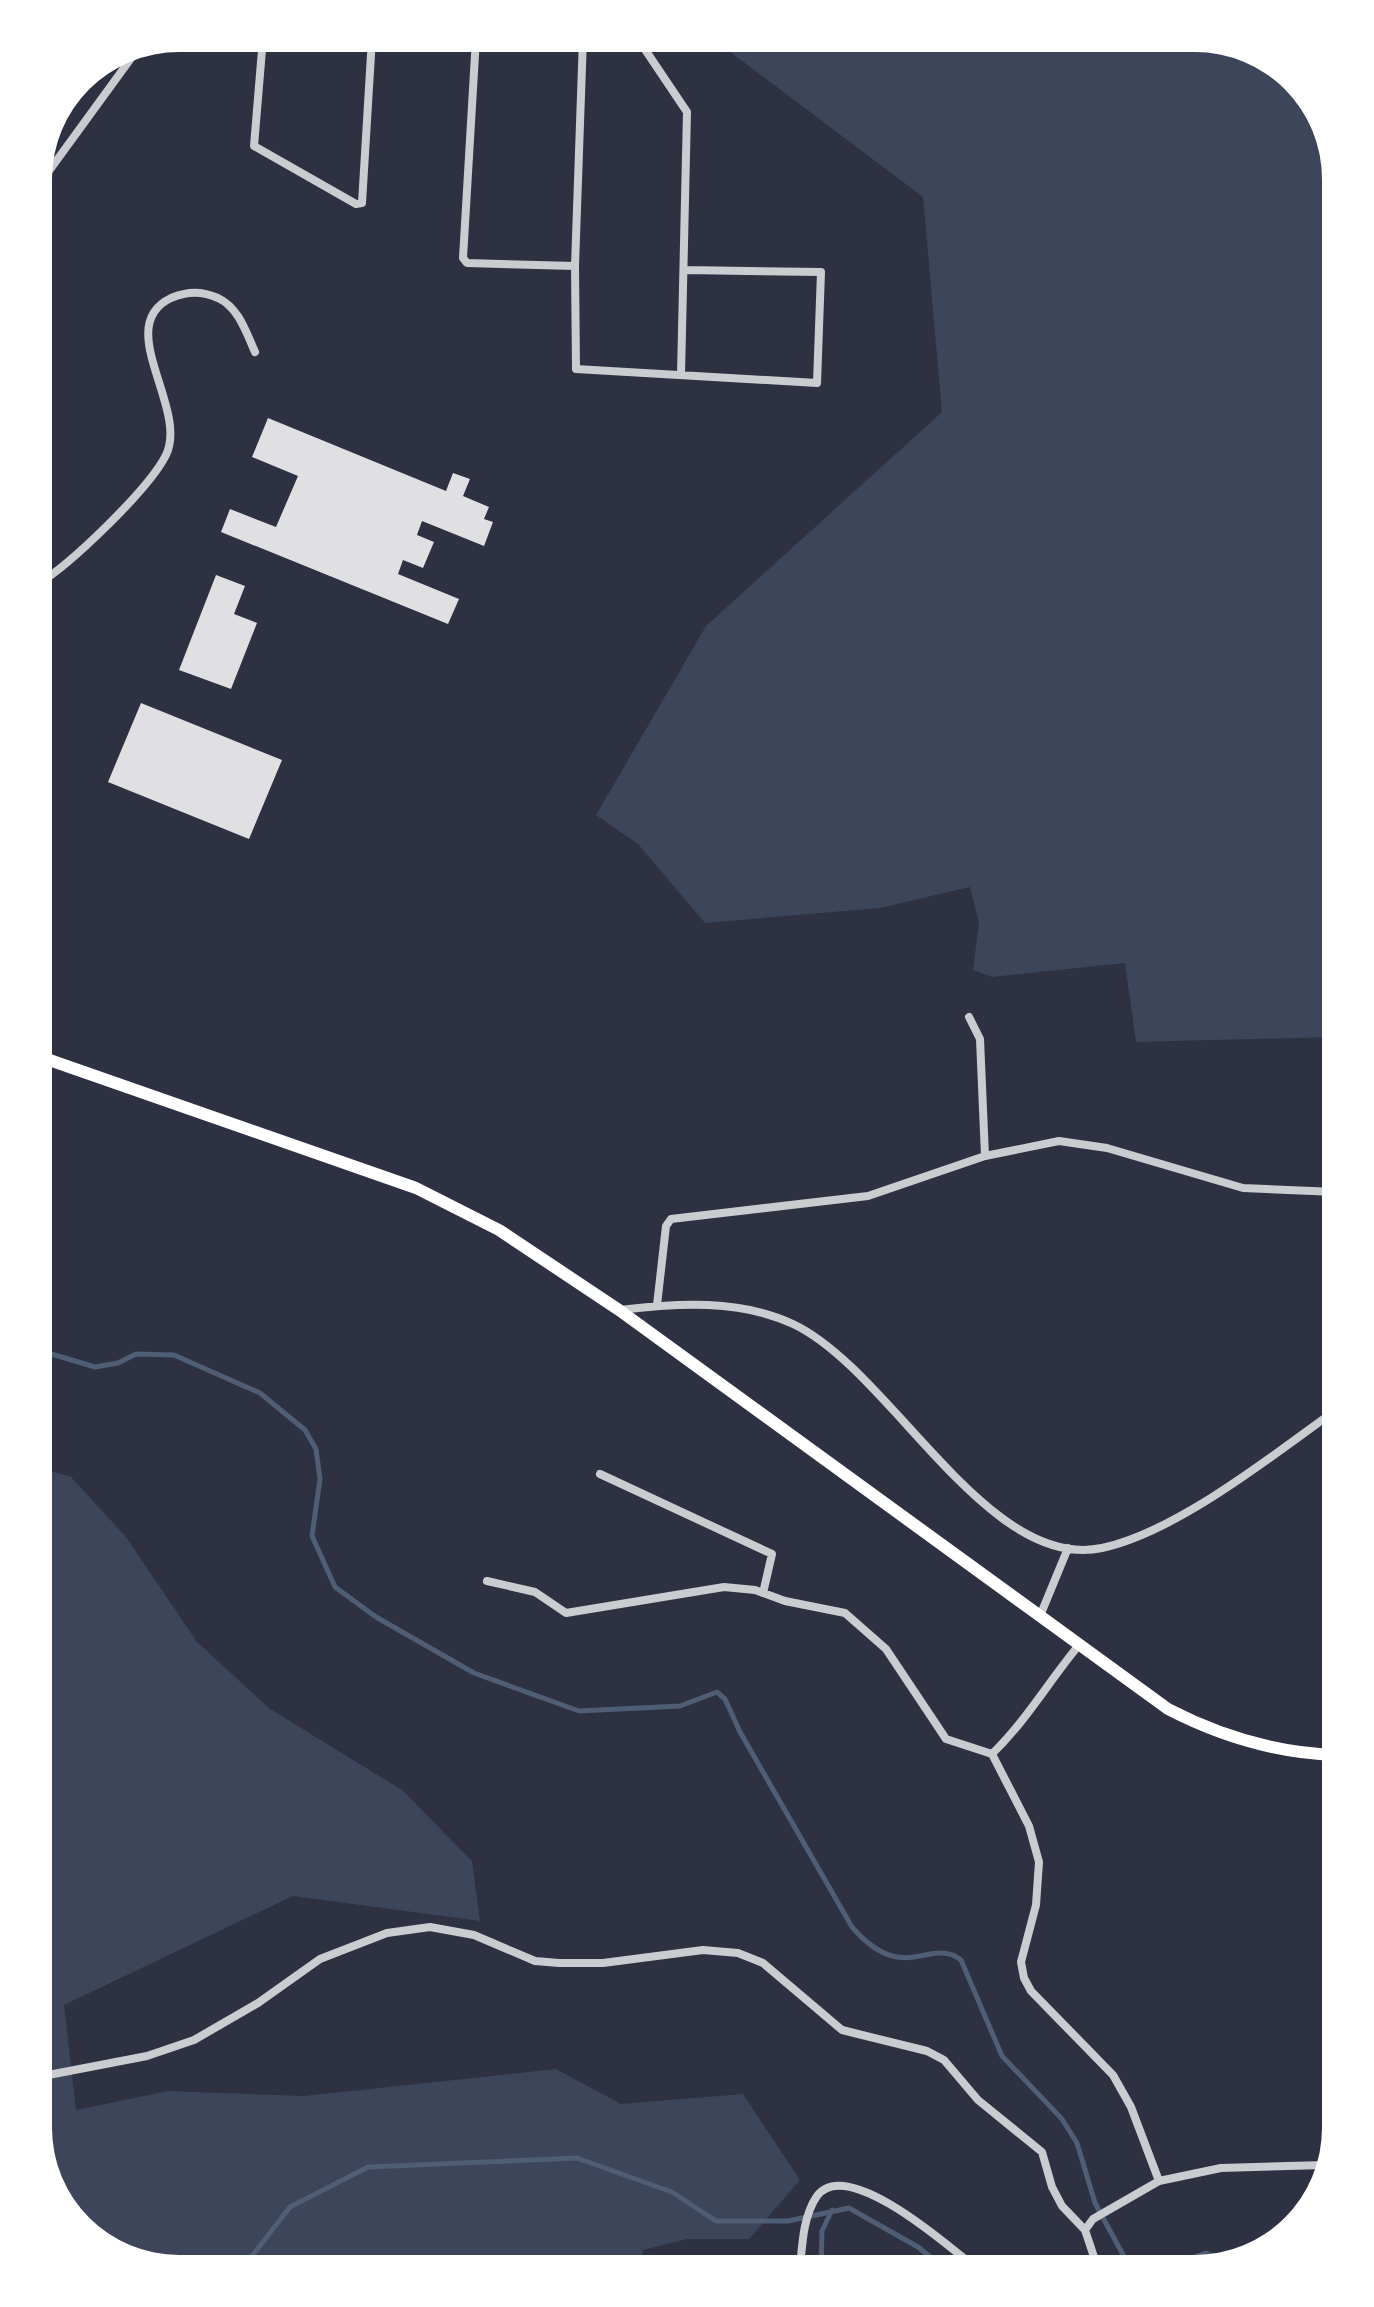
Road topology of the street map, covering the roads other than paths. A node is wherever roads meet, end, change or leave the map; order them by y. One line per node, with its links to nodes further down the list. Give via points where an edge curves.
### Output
1 (262, 52): 2 (street, via 254,146 356,204 362,203)
2 (371, 52)
3 (475, 52): 8 (street, via 463,258 467,263)
4 (582, 52): 8 (street)
5 (649, 52): 9 (street, via 687,112)
6 (127, 64): 7 (street)
7 (53, 166)
8 (575, 266): 11 (street, via 576,369)
9 (685, 270): 11 (street); 11 (street, via 821,272 817,383)
10 (255, 352): 12 (street, via 237,314 204,292 181,294 153,314 150,355 171,419 167,453 82,550)
11 (681, 375)
12 (52, 575)
13 (969, 1017): 15 (street, via 980,1039)
14 (52, 1061): 18 (main road, via 416,1188 499,1230)
15 (985, 1156): 16 (street, via 1059,1141 1080,1142 1243,1188); 17 (street, via 868,1196 671,1219)
16 (1322, 1191)
17 (657, 1305): 18 (street); 21 (street, via 741,1309 792,1323 824,1342 862,1376 998,1515 1039,1542)
18 (619, 1310): 24 (main road)
19 (1322, 1420): 21 (street, via 1254,1470 1162,1525 1101,1549)
20 (600, 1474): 23 (street, via 772,1554)
21 (1068, 1548): 24 (street)
22 (487, 1581): 23 (street, via 535,1592 566,1613 700,1589)
23 (763, 1593): 26 (street, via 845,1613 886,1649 946,1739)
24 (1040, 1616): 25 (main road)
25 (1079, 1645): 26 (street, via 1038,1704); 27 (main road, via 1168,1709 1198,1724 1263,1746)
26 (992, 1754): 30 (street, via 1029,1826 1039,1862 1036,1905 1021,1962 1024,1978 1113,2075)
27 (1322, 1755)
28 (52, 2074): 31 (street, via 147,2056 194,2040 320,1959 387,1933 430,1927 474,1935 535,1961 559,1963 703,1950 738,1953 763,1963 842,2030 944,2060 978,2100 1042,2152 1062,2206)
29 (1316, 2165): 30 (street, via 1221,2168)
30 (1159, 2181): 31 (street, via 1093,2219)
31 (1085, 2230): 34 (street)
32 (802, 2255): 33 (street, via 818,2195 829,2188 857,2188 893,2204)
33 (959, 2255)
34 (1093, 2255)

